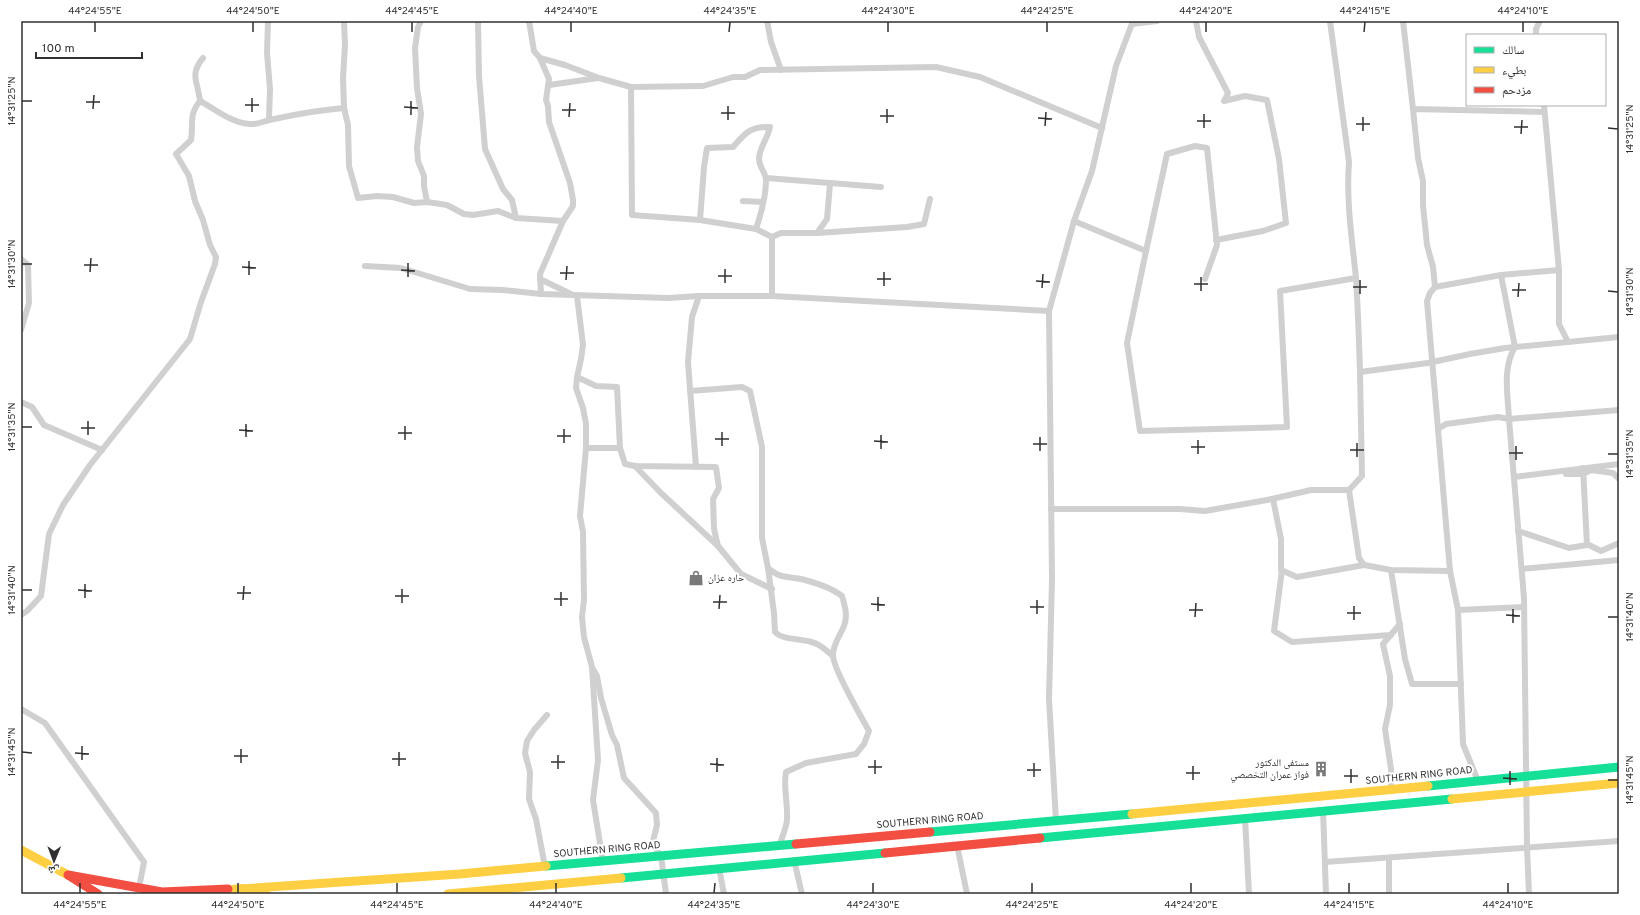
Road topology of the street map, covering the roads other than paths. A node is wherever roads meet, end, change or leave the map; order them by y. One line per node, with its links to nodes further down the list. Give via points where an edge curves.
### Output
1 (268, 21): 24 (street)
2 (344, 21): 21 (street)
3 (421, 21): 31 (street, via 415,48 421,114 418,161 424,176)
4 (478, 21): 33 (street, via 485,149 502,189 512,200)
5 (530, 21): 15 (street, via 534,51)
6 (767, 21): 16 (street)
7 (1157, 21): 12 (street)
8 (1196, 21): 40 (street, via 1198,37 1228,93 1224,101 1245,96 1267,100 1279,159 1286,223 1263,231)
9 (1330, 21): 46 (street, via 1348,162 1348,212)
10 (1404, 21): 23 (street)
11 (1540, 21): 13 (street)
12 (1132, 23): 25 (street, via 1116,66)
13 (1536, 34)
14 (203, 58): 20 (street, via 196,66 195,72)
15 (540, 58): 17 (street); 18 (street)
16 (781, 70): 19 (street, via 760,70 745,77 703,86); 25 (street, via 936,67 980,77)
17 (599, 78): 18 (street); 19 (street)
18 (549, 85): 36 (street, via 546,100 549,122 570,183 573,200 572,209)
19 (631, 87): 34 (street, via 632,215)
20 (200, 101): 24 (street, via 221,114 244,123); 70 (street, via 192,116 191,140 176,154 189,176 210,246 216,257 215,264 190,339)
21 (344, 108): 24 (street); 31 (street, via 348,125 349,166 358,198 382,196 414,203)
22 (1544, 108): 23 (street); 44 (street)
23 (1413, 109): 49 (street, via 1423,181 1427,245)
24 (269, 120)
25 (1102, 128): 35 (street, via 1092,171)
26 (766, 178): 27 (street); 32 (street); 34 (street, via 759,158 770,127 758,126 746,132 733,147 707,148)
27 (830, 184): 28 (street); 38 (street, via 827,219)
28 (881, 188)
29 (930, 199): 38 (street, via 924,224 907,228)
30 (743, 201): 32 (street)
31 (427, 202): 33 (street, via 447,205 464,214 498,211)
32 (763, 202): 37 (street)
33 (516, 218): 36 (street)
34 (700, 220): 37 (street)
35 (1074, 221): 41 (street); 54 (street)
36 (563, 222): 47 (street)
37 (756, 229): 39 (street)
38 (817, 233): 39 (street, via 781,233)
39 (772, 237): 53 (street)
40 (1216, 240): 41 (street, via 1207,148 1195,146 1167,154); 48 (street, via 1217,245)
41 (1146, 251): 46 (street, via 1127,343 1140,430 1287,426 1280,291)
42 (21, 259): 55 (street, via 28,265 29,303)
43 (365, 266): 50 (street, via 401,268 470,289)
44 (1558, 270): 45 (street); 58 (street, via 1559,324)
45 (1501, 275): 49 (street); 59 (street)
46 (1356, 278): 61 (street)
47 (540, 279): 50 (street); 51 (street)
48 (1205, 279)
49 (1435, 287): 60 (street, via 1427,301)
50 (541, 294): 51 (street)
51 (577, 296): 52 (street); 62 (street, via 583,345)
52 (699, 296): 53 (street); 63 (street, via 692,317 688,362)
53 (772, 296): 54 (street)
54 (1049, 311): 79 (street)
55 (23, 314): 56 (street)
56 (21, 330)
57 (1619, 337): 58 (street)
58 (1568, 342): 59 (street)
59 (1515, 347): 60 (street); 66 (street, via 1511,354 1508,374)
60 (1431, 362): 61 (street); 67 (street)
61 (1360, 372): 77 (street, via 1362,476)
62 (576, 377): 68 (street, via 576,388 586,424); 69 (street, via 596,386 617,387)
63 (690, 390): 73 (street); 86 (street, via 742,387 750,391 762,447 762,538)
64 (21, 402): 70 (street, via 32,407 44,425)
65 (1619, 410): 66 (street)
66 (1508, 418): 67 (street, via 1446,424); 75 (street)
67 (1438, 430): 90 (street)
68 (586, 448): 69 (street); 98 (street, via 580,516 583,532 582,617)
69 (620, 448): 72 (street, via 625,464)
70 (102, 450): 94 (street, via 81,478 49,534 41,596)
71 (1619, 464): 74 (street)
72 (635, 466): 73 (street); 83 (street)
73 (696, 467): 83 (street, via 716,467 719,488 714,499 714,529)
74 (1583, 471): 75 (street); 76 (street, via 1613,473); 82 (street)
75 (1514, 477): 80 (street)
76 (1619, 479)
77 (1349, 490): 78 (street, via 1311,490); 85 (street, via 1359,558)
78 (1273, 498): 79 (street, via 1205,511); 87 (street, via 1281,539)
79 (1051, 509): 110 (street, via 1049,699)
80 (1518, 531): 82 (street, via 1568,548); 89 (street)
81 (1619, 543): 82 (street, via 1601,551)
82 (1587, 544)
83 (718, 546): 91 (street, via 741,574)
84 (1619, 560): 89 (street)
85 (1364, 565): 87 (street, via 1297,577); 88 (street)
86 (768, 568): 91 (street); 97 (street, via 779,576 832,588 842,596 846,609 844,625)
87 (1282, 570): 96 (street, via 1274,632 1292,642)
88 (1391, 570): 90 (street); 95 (street)
89 (1522, 570): 92 (street)
90 (1450, 571): 93 (street)
91 (772, 589): 97 (street, via 775,632 780,637 817,644)
92 (1524, 607): 93 (street); 103 (street)
93 (1458, 610): 99 (street)
94 (21, 615)
95 (1400, 624): 96 (street); 99 (street, via 1412,684)
96 (1391, 635): 106 (street, via 1383,644 1390,676 1390,705 1385,729 1391,769)
97 (832, 656): 113 (street, via 869,731 864,744 856,754 806,763 786,772 784,782 787,820)
98 (592, 667): 116 (street, via 598,676 601,698 617,745 624,778 656,813 657,825 653,841); 119 (street, via 598,760 593,800)
99 (1461, 684): 104 (street, via 1463,744)
100 (21, 708): 125 (street, via 45,723 144,862)
101 (547, 715): 121 (street, via 527,741 525,753 530,772 529,799 536,819)
102 (1619, 767): 103 (main road, SOUTHERN RING ROAD)
103 (1526, 777): 104 (main road, SOUTHERN RING ROAD); 107 (street)
104 (1478, 781): 106 (main road, SOUTHERN RING ROAD)
105 (1619, 783): 107 (main road)
106 (1391, 790): 110 (main road, SOUTHERN RING ROAD)
107 (1526, 791): 108 (main road); 114 (street)
108 (1323, 810): 109 (main road); 120 (street)
109 (1245, 818): 112 (main road); 136 (street)
110 (1056, 821): 113 (main road, SOUTHERN RING ROAD)
111 (1619, 841): 114 (street)
112 (958, 845): 118 (main road); 135 (street)
113 (779, 846): 116 (main road, SOUTHERN RING ROAD)
114 (1527, 847): 117 (street); 139 (street)
115 (21, 850): 124 (main road)
116 (661, 856): 119 (main road, SOUTHERN RING ROAD); 123 (street)
117 (1388, 858): 120 (street); 138 (street)
118 (794, 860): 122 (main road); 134 (street)
119 (603, 862): 121 (main road, SOUTHERN RING ROAD)
120 (1325, 862): 137 (street)
121 (545, 867): 126 (main road, SOUTHERN RING ROAD)
122 (719, 868): 123 (main road); 133 (street)
123 (662, 873): 127 (main road); 132 (street)
124 (68, 875): 125 (main road); 128 (main road)
125 (139, 888): 126 (main road, via 162,892)
126 (241, 888): 129 (main road); 130 (main road)
127 (541, 889): 131 (main road)
128 (98, 894)
129 (218, 894)
130 (266, 894)
131 (448, 894)
132 (666, 894)
133 (724, 894)
134 (802, 894)
135 (967, 894)
136 (1249, 894)
137 (1326, 894)
138 (1389, 894)
139 (1529, 894)

